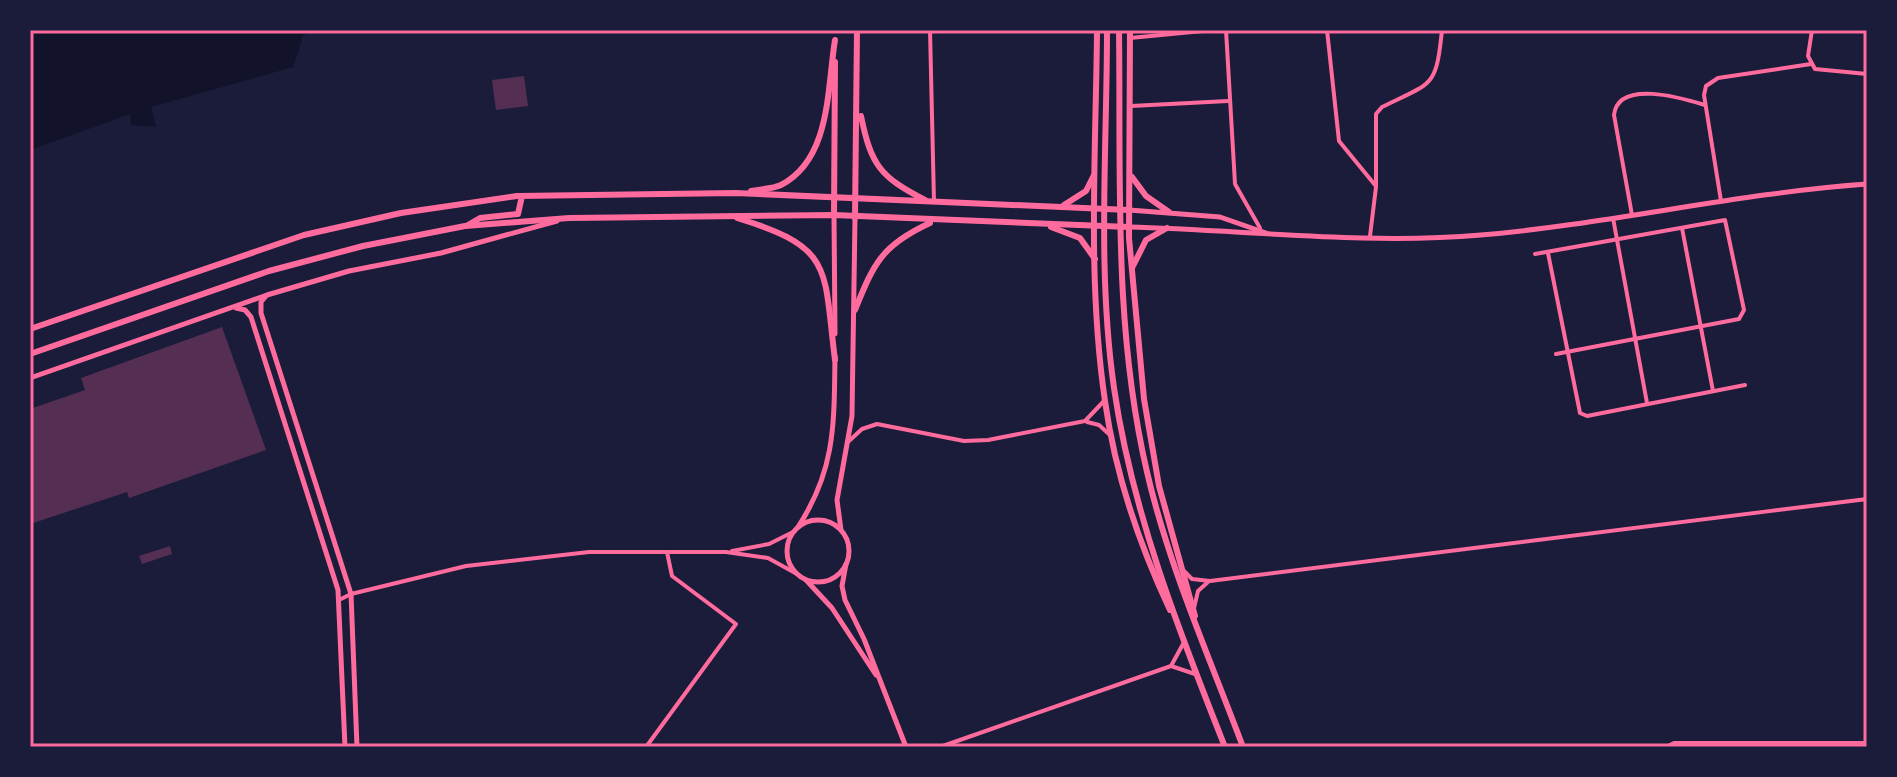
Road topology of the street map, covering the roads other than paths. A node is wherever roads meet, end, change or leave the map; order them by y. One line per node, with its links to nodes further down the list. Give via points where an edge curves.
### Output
1 (834, 30): 13 (main road)
2 (857, 30): 17 (main road)
3 (930, 30): 28 (street)
4 (1097, 30): 20 (main road)
5 (1107, 30): 86 (main road, via 1105,245 1114,390 1131,471)
6 (1119, 30): 87 (main road, via 1118,244 1125,338 1160,526)
7 (1213, 30): 12 (street)
8 (1226, 30): 16 (street)
9 (1327, 30): 23 (street, via 1339,141)
10 (1442, 30): 23 (street, via 1434,79 1376,114)
11 (1812, 30): 14 (street)
12 (1130, 34): 19 (main road)
13 (835, 40): 24 (main road, via 821,138 809,161 779,186); 26 (main road)
14 (1811, 64): 15 (street, via 1821,72); 18 (street, via 1714,80 1704,90)
15 (1867, 74)
16 (1229, 101): 19 (street); 46 (street, via 1235,184)
17 (858, 103): 27 (main road); 28 (main road, via 868,152 880,172)
18 (1705, 105): 29 (street); 35 (street, via 1646,95 1617,103 1614,115)
19 (1131, 106): 21 (main road)
20 (1096, 167): 30 (main road, via 1080,196); 31 (main road)
21 (1130, 170): 32 (main road); 33 (main road, via 1138,189)
22 (1867, 184): 29 (street)
23 (1376, 187): 49 (street)
24 (736, 193): 25 (main road); 26 (main road)
25 (522, 196): 42 (main road, via 518,214 480,218); 59 (main road, via 401,213 304,235)
26 (834, 197): 27 (main road); 34 (main road)
27 (855, 199): 28 (main road); 38 (main road)
28 (931, 202): 30 (main road)
29 (1721, 202): 35 (street)
30 (1052, 207): 31 (main road)
31 (1096, 208): 32 (main road); 43 (main road)
32 (1129, 210): 33 (street); 44 (main road)
33 (1169, 212): 46 (street)
34 (834, 215): 36 (main road); 38 (main road); 64 (street)
35 (1632, 215): 39 (street)
36 (729, 216): 37 (main road); 64 (main road, via 782,232 812,254 824,278)
37 (569, 218): 42 (main road); 55 (street)
38 (855, 218): 40 (main road); 57 (street)
39 (1613, 218): 49 (street, via 1481,235); 50 (street)
40 (933, 222): 41 (main road); 57 (main road, via 899,239 879,257)
41 (1044, 225): 43 (main road); 53 (main road, via 1080,238)
42 (465, 226): 62 (main road, via 281,267)
43 (1096, 226): 44 (main road); 53 (main road)
44 (1129, 227): 45 (street); 54 (main road)
45 (1167, 228): 48 (street); 54 (main road, via 1146,240)
46 (1260, 228): 48 (street)
47 (1682, 228): 50 (street); 58 (street); 58 (street, via 1725,220 1744,310 1739,319)
48 (1267, 233): 49 (street)
49 (1370, 236)
50 (1617, 241): 51 (street); 60 (street)
51 (1548, 253): 52 (street); 61 (street)
52 (1535, 254)
53 (1097, 261): 68 (main road)
54 (1131, 271): 79 (main road, via 1151,443)
55 (267, 295): 56 (street); 83 (street, via 261,313)
56 (235, 308): 65 (street); 84 (street, via 251,317 329,554)
57 (855, 310): 72 (street)
58 (1700, 327): 60 (street); 67 (street)
59 (30, 329)
60 (1636, 339): 61 (street); 69 (street)
61 (1567, 353): 63 (street); 69 (street, via 1580,413 1587,416)
62 (30, 354)
63 (1556, 354)
64 (835, 360): 74 (street, via 833,444 823,484)
65 (30, 378)
66 (1745, 385): 67 (street)
67 (1713, 391): 69 (street)
68 (1104, 400): 70 (street); 71 (main road)
69 (1647, 403)
70 (1085, 421): 71 (street); 72 (street, via 975,441 877,424)
71 (1112, 436): 86 (main road, via 1133,517)
72 (849, 441): 75 (street, via 837,500)
73 (1865, 500): 82 (street)
74 (797, 529): 75 (street, via 824,520); 77 (street, via 769,544); 80 (street, via 787,546)
75 (841, 530): 78 (street, via 849,546)
76 (667, 552): 77 (street); 83 (street, via 589,552 481,564); 95 (street, via 672,576 736,624)
77 (726, 552): 80 (street, via 768,558)
78 (846, 564): 81 (street, via 833,578); 91 (street, via 845,600)
79 (1184, 571): 82 (street, via 1192,579); 85 (main road)
80 (797, 574): 81 (street)
81 (805, 579): 91 (street, via 832,608)
82 (1210, 581): 85 (street, via 1198,591)
83 (351, 594): 84 (street); 94 (street)
84 (339, 600): 93 (street)
85 (1193, 611): 87 (main road)
86 (1177, 624): 88 (main road)
87 (1197, 625): 99 (main road)
88 (1183, 642): 89 (street); 90 (main road)
89 (1171, 666): 90 (street); 97 (street)
90 (1197, 676): 98 (main road)
91 (883, 686): 96 (street)
92 (1867, 743): 100 (street)
93 (345, 747)
94 (357, 747)
95 (646, 747)
96 (906, 747)
97 (940, 747)
98 (1225, 747)
99 (1243, 747)
100 (1666, 747)

